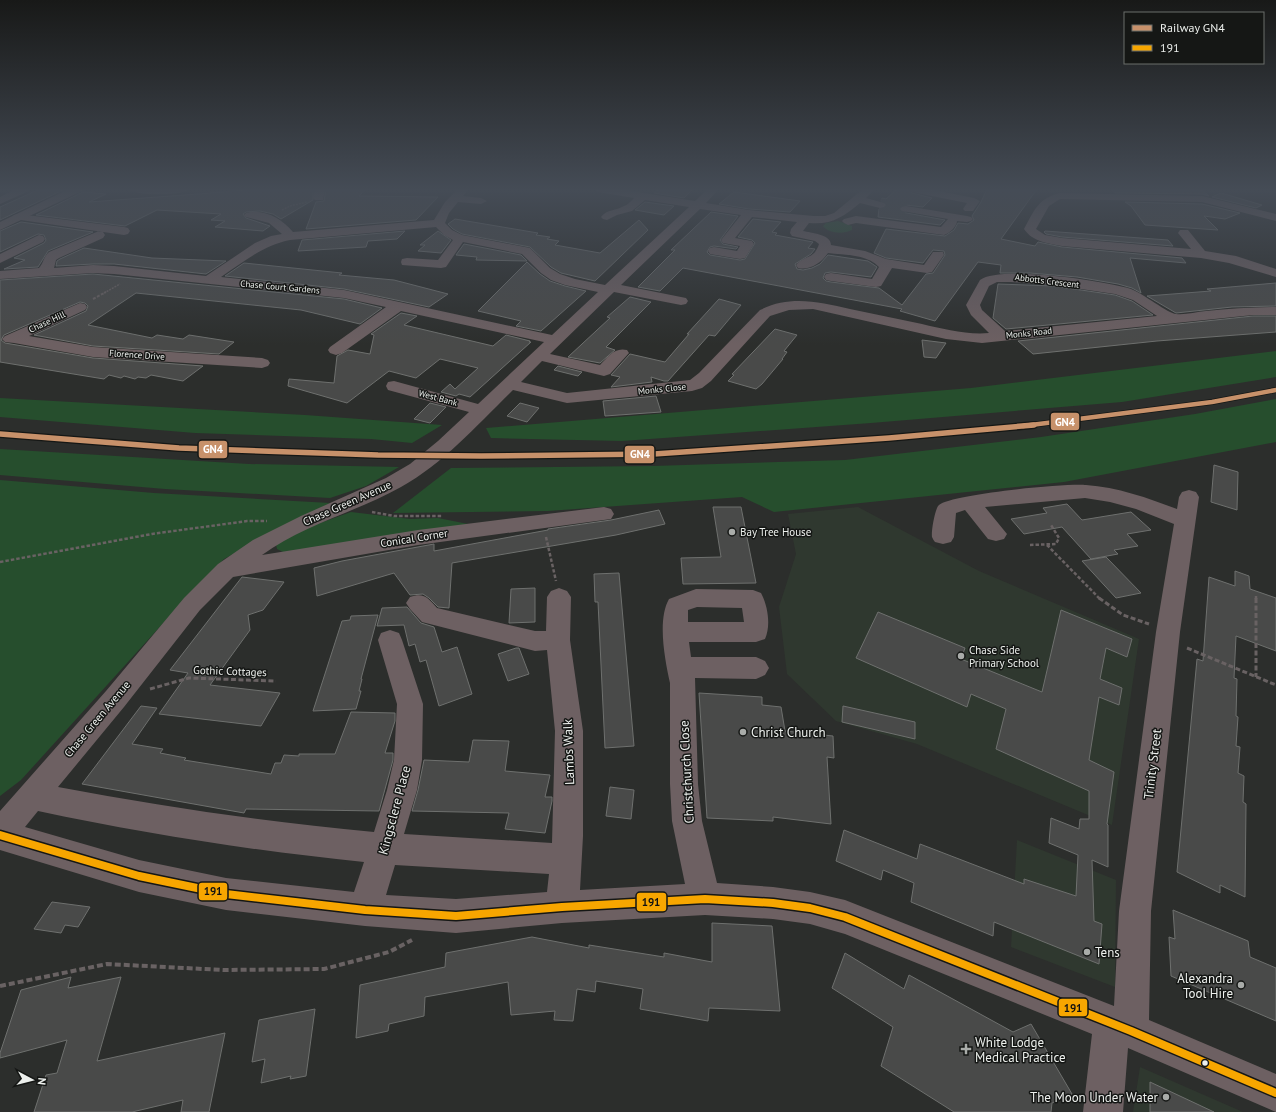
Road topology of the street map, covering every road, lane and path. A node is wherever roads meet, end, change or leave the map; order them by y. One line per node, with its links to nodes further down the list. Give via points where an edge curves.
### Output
1 (35, 241): 17 (street)
2 (86, 241): 21 (street, via 54,255)
3 (270, 241): 26 (street, via 258,246)
4 (458, 241): 18 (street, via 441,264)
5 (475, 241): 27 (street, via 526,251 547,272 559,279)
6 (659, 241): 27 (street, Chase Green Avenue)
7 (732, 241): 13 (street, via 748,244 740,255)
8 (823, 241): 20 (street, via 823,252 817,260)
9 (857, 241): 14 (street)
10 (1055, 241): 15 (street)
11 (1190, 241): 15 (street)
12 (829, 249): 14 (street)
13 (714, 251)
14 (859, 253): 19 (street)
15 (1201, 254): 23 (street, via 1231,259)
16 (938, 255): 19 (street, via 927,269)
17 (0, 259)
18 (408, 262)
19 (884, 263): 25 (street, via 886,267 876,282)
20 (803, 265)
21 (42, 273): 22 (street, Chase Court Gardens, via 93,269); 24 (street, Chase Court Gardens)
22 (140, 273): 26 (street, Chase Court Gardens); 31 (path)
23 (1276, 273)
24 (0, 275)
25 (831, 277)
26 (208, 280): 29 (street, Chase Court Gardens, via 332,292)
27 (609, 288): 28 (street); 35 (street, Chase Green Avenue)
28 (681, 301)
29 (399, 305): 35 (street, Chase Court Gardens); 37 (street)
30 (784, 306): 34 (street, Monks Road, via 813,305 966,337); 41 (street, Monks Close, via 765,313 705,377 696,384 686,387 567,398)
31 (80, 307): 36 (street, Chase Hill)
32 (1276, 311): 33 (street, Monks Road)
33 (1171, 319): 34 (street, Monks Road); 34 (street, Abbotts Crescent, via 1136,297 1116,290 1034,278 996,277 986,281 973,305 976,312)
34 (1000, 336)
35 (556, 340): 39 (street, Chase Green Avenue)
36 (7, 341): 40 (street, Florence Drive, via 94,352)
37 (336, 350)
38 (621, 354): 39 (street, via 604,371)
39 (540, 356): 41 (street, Chase Green Avenue)
40 (262, 363)
41 (510, 384): 43 (street, Chase Green Avenue)
42 (394, 386): 43 (street, West Bank)
43 (482, 410): 45 (street, Chase Green Avenue, via 417,468 393,483)
44 (969, 502): 51 (street); 52 (street, via 946,510); 61 (street, Trinity Street, via 1085,491 1143,504 1187,509)
45 (345, 505): 47 (path, via 394,516); 56 (street, Chase Green Avenue, via 262,545)
46 (604, 514): 48 (street, Conical Corner)
47 (445, 517)
48 (543, 520): 56 (street, Conical Corner, via 297,556); 58 (path)
49 (270, 521): 55 (path, via 247,521 152,534)
50 (1051, 525): 54 (path, via 1059,538 1056,544)
51 (996, 534)
52 (943, 537)
53 (1030, 545): 54 (path)
54 (1047, 545): 61 (path, via 1097,597 1123,615)
55 (0, 562)
56 (226, 570): 69 (street, Chase Green Avenue, via 192,604)
57 (1256, 596): 66 (path)
58 (559, 597): 63 (street, Lambs Walk)
59 (418, 603): 63 (street, via 430,615 535,641)
60 (676, 632): 64 (street, Christchurch Close)
61 (1168, 636): 66 (path); 79 (street, Trinity Street)
62 (390, 640): 72 (street, Kingsclere Place, via 410,704 408,760 402,790)
63 (558, 640): 73 (street, Lambs Walk, via 569,731)
64 (679, 667): 65 (street); 74 (street, Christchurch Close, via 683,682 687,821)
65 (756, 668)
66 (1256, 677): 68 (path)
67 (276, 681): 69 (path, Gothic Cottages, via 189,678)
68 (1276, 685)
69 (115, 699): 70 (street, Chase Green Avenue)
70 (32, 796): 71 (street, Chase Green Avenue); 72 (street, via 106,811 232,831)
71 (0, 834): 76 (street, via 139,876 226,894)
72 (384, 848): 73 (street); 76 (street, Kingsclere Place)
73 (566, 860): 75 (street, Lambs Walk)
74 (705, 899): 75 (street); 79 (street, via 773,903 810,908 845,917)
75 (562, 907): 76 (street, via 456,916)
76 (365, 910)
77 (416, 938): 78 (path, via 389,952 324,969 223,970 107,964)
78 (0, 986)
79 (1121, 1027): 80 (street); 81 (street, Trinity Street, via 1109,1056)
80 (1276, 1093)
81 (1103, 1112)

